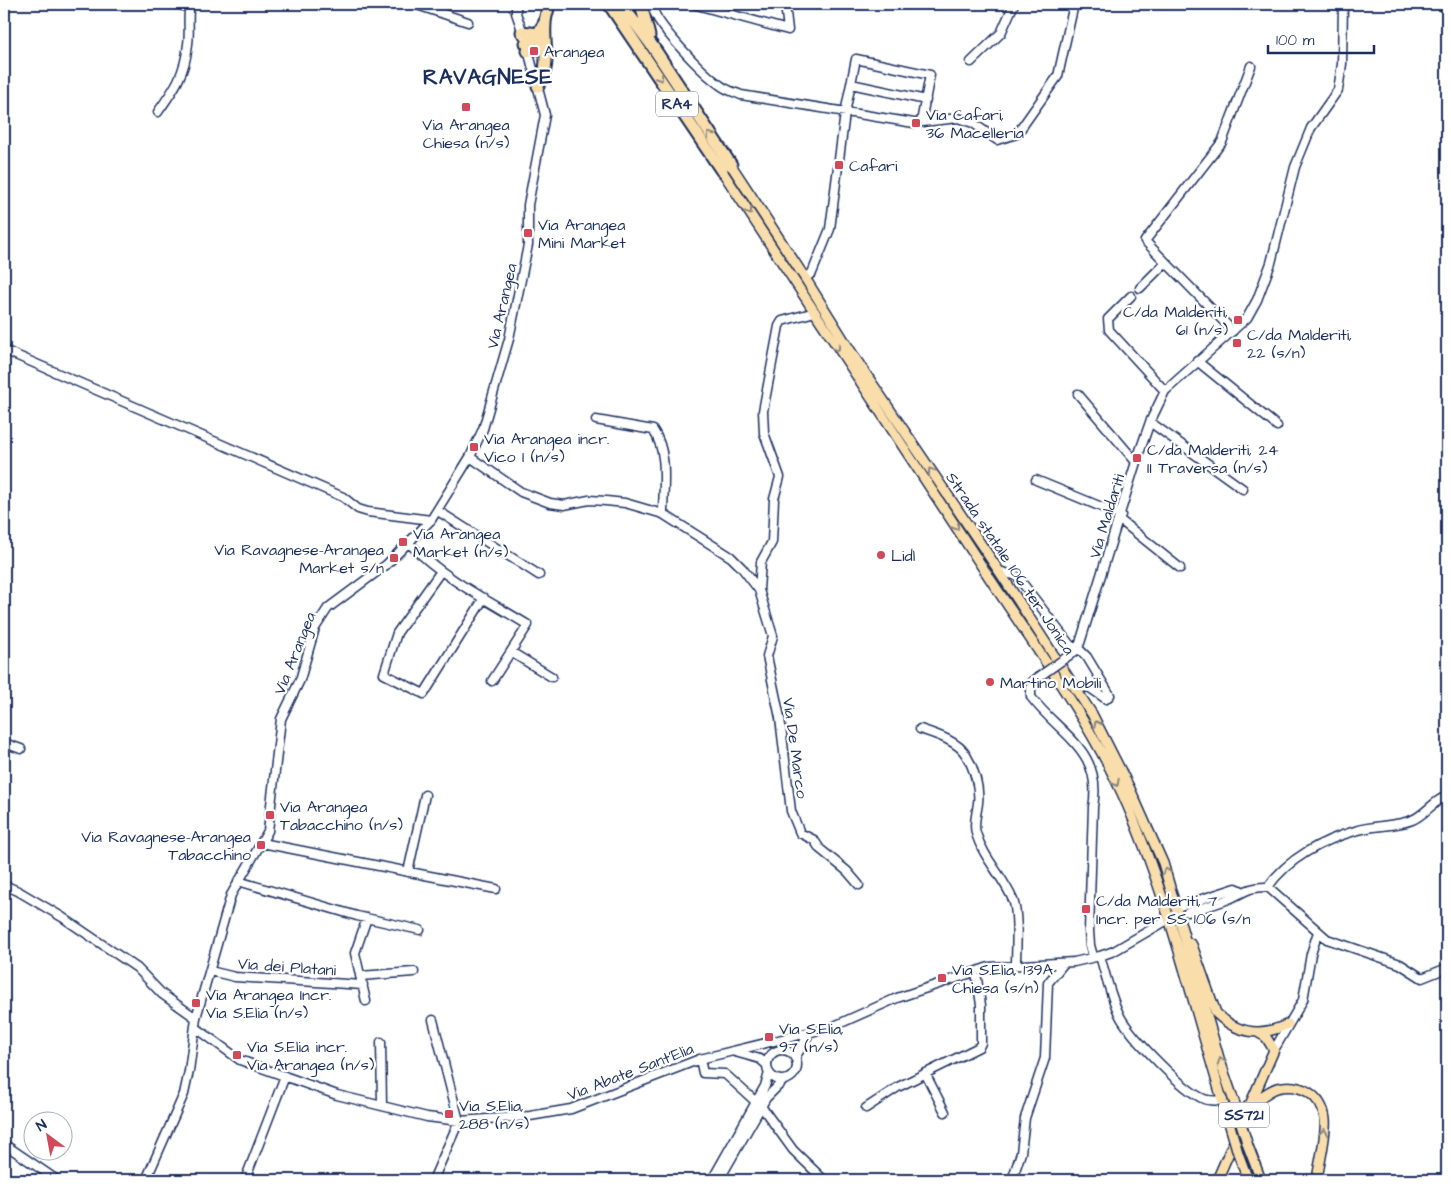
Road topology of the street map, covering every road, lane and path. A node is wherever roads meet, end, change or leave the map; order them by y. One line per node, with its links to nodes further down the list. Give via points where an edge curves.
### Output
1 (6, 4): 17 (street)
2 (178, 4): 14 (street)
3 (414, 4): 19 (street)
4 (509, 4): 18 (street)
5 (516, 4): 18 (street, Via Arangea)
6 (606, 4): 16 (highway)
7 (641, 4): 23 (highway)
8 (652, 4): 30 (street, via 662,26 720,86 741,95)
9 (693, 4): 10 (street, via 788,30)
10 (785, 4)
11 (1014, 4): 24 (street, via 1001,33)
12 (1074, 4): 31 (street, via 1058,76 1017,134 997,140 973,123 958,118)
13 (1343, 4): 38 (street, Via Maldariti, via 1338,90 1311,128 1295,167 1271,264 1258,300 1247,318)
14 (190, 6): 29 (street, via 184,71)
15 (550, 6): 21 (highway)
16 (616, 7): 23 (highway, RA4); 32 (highway, RA4, one-way to 32)
17 (4, 8)
18 (516, 14): 20 (street, Via Arangea)
19 (468, 22)
20 (522, 32): 21 (highway); 22 (street, Via Arangea)
21 (541, 37): 22 (highway, via 537,48); 27 (highway, via 547,65 546,74)
22 (527, 47): 27 (street, Via Arangea)
23 (653, 47): 32 (highway, RA4, one-way to 23)
24 (971, 62)
25 (1250, 66): 33 (street, via 1222,142 1144,241)
26 (851, 84): 28 (street); 28 (street, via 856,59 930,75); 30 (street)
27 (538, 86): 46 (street, Via Arangea, via 545,115 529,197 528,245 509,339 482,429)
28 (926, 100): 31 (street)
29 (158, 112)
30 (845, 113): 31 (street); 34 (street, via 830,229 812,273)
31 (921, 122)
32 (726, 168): 34 (main road, Strada statale 106 ter Jonica); 37 (main road, Strada statale 106 ter Jonica, one-way to 37)
33 (1165, 263): 35 (street); 38 (street)
34 (806, 278): 57 (main road, Strada statale 106 ter Jonica, one-way to 34, via 855,358)
35 (1140, 288)
36 (1131, 296): 41 (street, via 1108,319 1108,330)
37 (814, 312): 59 (street, via 782,320 762,411 764,433 780,477 773,506 772,542 761,562); 114 (main road, Strada statale 106 ter Jonica, one-way to 114, via 1067,692 1122,793 1152,868)
38 (1232, 331): 40 (street, Via Maldariti)
39 (4, 350): 53 (street, via 343,497 358,509)
40 (1197, 361): 41 (street, Via Maldariti); 45 (street)
41 (1165, 391): 44 (street, Via Maldariti)
42 (1078, 394): 47 (street)
43 (596, 420): 51 (street, via 653,430 658,437 663,458)
44 (1150, 422): 47 (street, Via Maldariti); 49 (street)
45 (1278, 426)
46 (470, 457): 50 (street, Via Arangea); 51 (street, via 521,492 550,503 564,505 606,500)
47 (1136, 462): 52 (street, Via Maldariti)
48 (1036, 480): 52 (street)
49 (1243, 489)
50 (438, 511): 53 (street, Via Arangea); 58 (street)
51 (663, 514): 59 (street, via 731,557)
52 (1120, 518): 55 (street); 62 (street, Via Maldariti)
53 (432, 520): 54 (street, Via Arangea)
54 (410, 544): 56 (street); 71 (street, Via Arangea, via 338,599 328,608 316,628 300,680 281,719 268,831)
55 (1180, 568)
56 (440, 571): 60 (street); 60 (street, via 397,633 384,674 424,694)
57 (999, 571): 62 (street, via 1017,576); 65 (main road, Strada statale 106 ter Jonica)
58 (539, 575)
59 (759, 590): 74 (street, Via De Marco, via 773,636 767,656 780,718 795,825)
60 (484, 598): 61 (street, via 528,625)
61 (511, 652): 63 (street); 64 (street)
62 (1074, 652): 65 (street, via 1087,657 1110,696 1106,699 1090,688); 86 (street, bridge, via 1031,682 1030,697 1083,752 1091,765 1096,790 1089,931 1090,945)
63 (552, 677)
64 (492, 681)
65 (1078, 690): 79 (main road, Strada statale 106 ter Jonica, one-way to 65, via 1163,863 1130,789)
66 (920, 729): 88 (street, via 938,735 966,753 976,781 975,830 981,849 1014,901)
67 (4, 743): 68 (street)
68 (21, 749)
69 (425, 794): 72 (street)
70 (1447, 796): 76 (street, via 1414,820 1356,831 1320,844)
71 (262, 844): 72 (street); 73 (street, Via Arangea)
72 (408, 872): 77 (street)
73 (238, 881): 81 (street); 90 (street, Via Arangea, via 231,895)
74 (859, 884)
75 (4, 885): 96 (street, via 62,917 137,968 162,994)
76 (1268, 887): 78 (street, via 1258,886); 84 (street)
77 (496, 889)
78 (1242, 891): 79 (street, via 1236,888); 80 (street, via 1232,898)
79 (1177, 907): 85 (main road, Strada statale 106 ter Jonica)
80 (1188, 912)
81 (367, 918): 83 (street); 93 (street, via 355,953)
82 (1164, 922): 86 (street, Via Abate Sant'Elia, via 1114,951)
83 (420, 930)
84 (1318, 932): 89 (street, via 1327,939 1400,964 1422,978); 98 (street, SS721, via 1304,1000)
85 (1185, 940): 100 (main road, via 1192,945 1216,1013 1241,1030); 132 (main road, Strada statale 106 ter Jonica, one-way to 85, bridge)
86 (1096, 956): 87 (street, Via Abate Sant'Elia); 114 (street, via 1120,1016 1130,1031 1180,1082 1206,1100)
87 (1064, 963): 88 (street, Via Abate Sant'Elia); 129 (street, via 1048,983 1045,1058 1025,1118 1021,1153)
88 (1016, 965): 92 (street, Via Abate Sant'Elia, via 989,967)
89 (1447, 968)
90 (210, 971): 94 (street, Via dei Platani, via 234,977); 96 (street, Via Arangea)
91 (414, 972): 93 (street)
92 (976, 972): 101 (street, Via Abate Sant'Elia, via 897,998); 111 (street, via 981,1043 973,1052)
93 (360, 976): 94 (street)
94 (363, 985): 95 (street)
95 (366, 1002)
96 (196, 1018): 99 (street, Via Arangea)
97 (432, 1020): 120 (street)
98 (1288, 1024): 100 (main road); 103 (street, SS721)
99 (195, 1027): 112 (street, Via Abate Sant'Elia, via 240,1060); 123 (street, Via Arangea, via 184,1094)
100 (1258, 1033): 103 (main road, via 1266,1037)
101 (809, 1034): 104 (street, Via Abate Sant'Elia); 105 (street, Via Abate Sant'Elia); 107 (street)
102 (380, 1042): 116 (street)
103 (1274, 1050): 117 (main road, SS721)
104 (733, 1052): 108 (street, Via Abate Sant'Elia); 109 (street, Via Abate Sant'Elia)
105 (788, 1052): 106 (street, via 778,1051); 107 (street)
106 (770, 1057): 109 (street, Via Abate Sant'Elia); 110 (street)
107 (795, 1058): 113 (street, via 794,1074)
108 (700, 1059): 115 (street, via 703,1073 724,1074); 120 (street, Via Abate Sant'Elia, via 570,1109 530,1116)
109 (760, 1059): 110 (street, Via Abate Sant'Elia)
110 (768, 1069): 113 (street, via 772,1077); 115 (street, via 768,1081)
111 (925, 1073): 118 (street); 119 (street)
112 (285, 1076): 116 (street, Via Abate Sant'Elia, via 337,1095); 124 (street)
113 (784, 1080): 115 (street)
114 (1223, 1101): 131 (main road, Strada statale 106 ter Jonica, bridge)
115 (759, 1104): 126 (street); 127 (street); 128 (street, via 793,1150)
116 (382, 1106): 120 (street, Via Abate Sant'Elia)
117 (1247, 1107): 130 (main road, SS721); 133 (main road, one-way to 117, via 1326,1121 1318,1099 1295,1086 1276,1088)
118 (866, 1108)
119 (945, 1112)
120 (459, 1121): 125 (street)
121 (4, 1144): 122 (street)
122 (56, 1180)
123 (146, 1180)
124 (245, 1180)
125 (433, 1180)
126 (712, 1180)
127 (719, 1180)
128 (824, 1180)
129 (1012, 1180)
130 (1217, 1180)
131 (1248, 1180)
132 (1261, 1180)
133 (1317, 1180)

